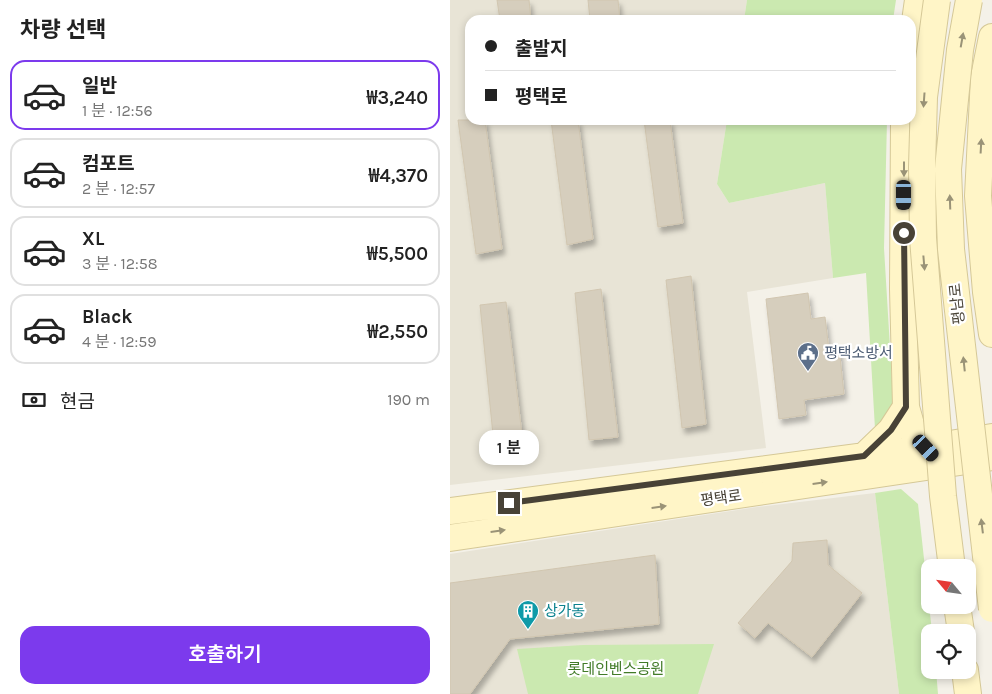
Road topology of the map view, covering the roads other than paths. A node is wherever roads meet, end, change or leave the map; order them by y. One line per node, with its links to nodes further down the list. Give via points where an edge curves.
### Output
1 (918, 0): 4 (main road)
2 (937, 0): 15 (main road, 평남로, one-way to 15, bridge, via 924,97 922,238)
3 (969, 0): 16 (main road, 평남로, one-way to 3, bridge, via 951,240 948,169 960,50)
4 (916, 15)
5 (992, 37): 7 (main road, one-way to 5, via 978,196 984,77)
6 (904, 125): 8 (main road, one-way to 8)
7 (992, 334)
8 (906, 407): 10 (main road, via 891,430); 11 (main road, via 914,435)
9 (992, 436): 11 (main road, 평택로)
10 (864, 456): 11 (main road, 평택로); 13 (main road, 평택로)
11 (933, 456): 12 (main road, 평택로); 14 (main road, 평택로, one-way to 11)
12 (992, 457)
13 (450, 511)
14 (450, 538)
15 (951, 559)
16 (992, 609)
17 (966, 679): 18 (main road)
18 (968, 694)

